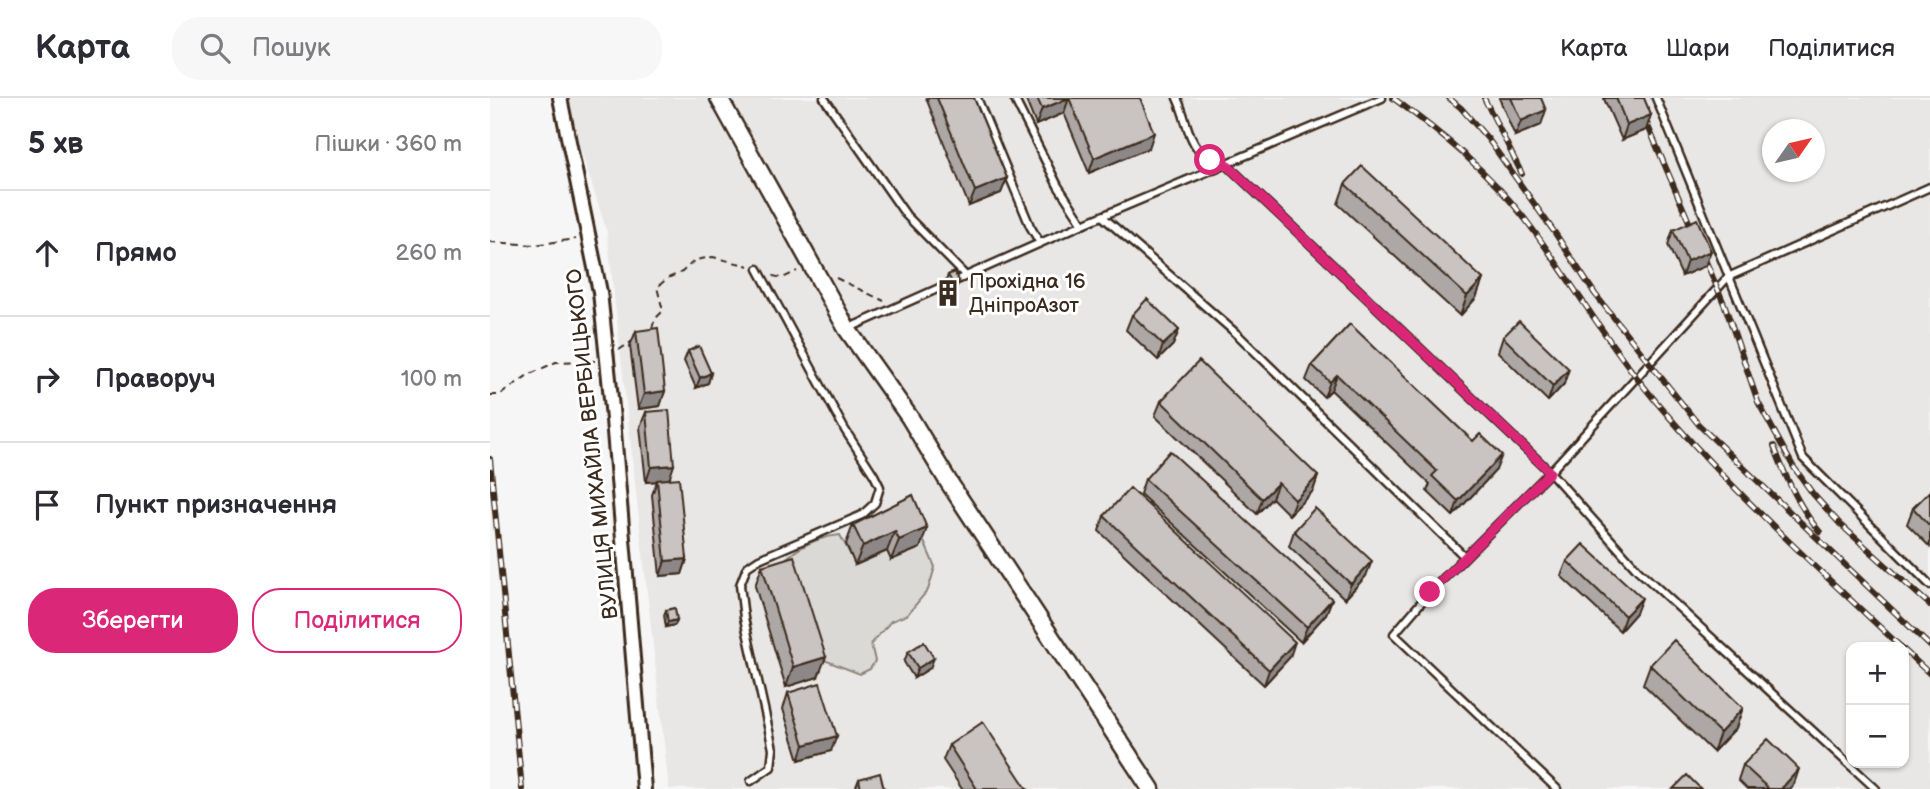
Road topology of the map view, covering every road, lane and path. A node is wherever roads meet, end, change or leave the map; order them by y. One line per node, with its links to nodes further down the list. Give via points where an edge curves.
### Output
1 (560, 98): 14 (street, ВУЛИЦЯ МИХАЙЛА ВЕРБИЦЬКОГО)
2 (719, 98): 18 (street)
3 (824, 98): 19 (lane, via 906,215)
4 (977, 98): 16 (lane)
5 (1014, 98): 13 (lane, via 1058,186)
6 (1177, 98): 10 (lane, via 1192,143 1210,160)
7 (1382, 98): 9 (lane)
8 (1656, 98): 20 (lane)
9 (1370, 101): 10 (lane)
10 (1225, 163): 12 (lane); 27 (lane)
11 (1930, 187): 20 (lane)
12 (1102, 216): 13 (lane); 28 (lane, via 1238,335)
13 (1083, 224): 16 (lane)
14 (588, 237): 15 (path, via 535,245); 25 (street, ВУЛИЦЯ МИХАЙЛА ВЕРБИЦЬКОГО)
15 (490, 243)
16 (1040, 243): 19 (lane)
17 (758, 269): 18 (path, via 783,278 799,269); 23 (path, via 713,257 695,260 657,287 663,311); 30 (lane, via 880,487 875,503 862,515 747,567 740,585 744,618 773,749 771,767)
18 (816, 273): 21 (path, via 848,282); 22 (street)
19 (965, 275): 21 (lane)
20 (1728, 277): 27 (lane); 29 (lane, via 1803,458)
21 (894, 308): 22 (lane)
22 (847, 329): 32 (street)
23 (651, 332)
24 (643, 337): 25 (path)
25 (607, 357): 26 (path, via 556,362 500,395); 31 (street, ВУЛИЦЯ МИХАЙЛА ВЕРБИЦЬКОГО)
26 (490, 394)
27 (1550, 472): 28 (lane); 34 (lane, via 1638,570)
28 (1465, 557): 33 (lane, via 1394,634)
29 (1930, 585)
30 (751, 782)
31 (644, 789)
32 (1151, 789)
33 (1557, 789)
34 (1876, 789)

